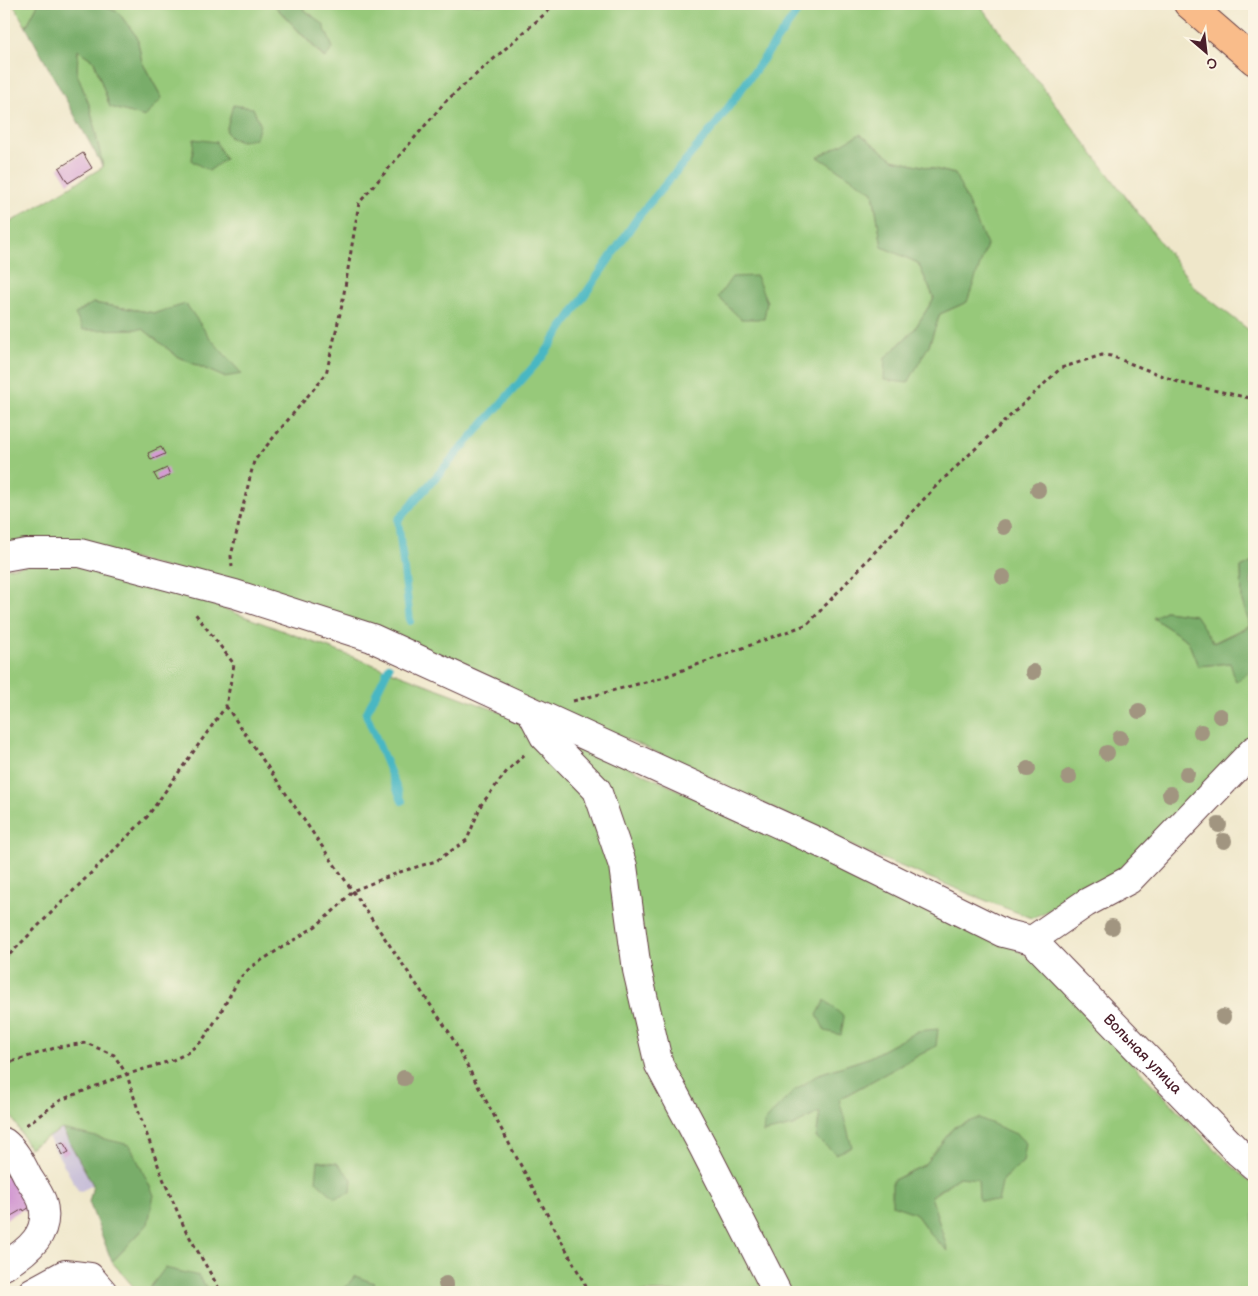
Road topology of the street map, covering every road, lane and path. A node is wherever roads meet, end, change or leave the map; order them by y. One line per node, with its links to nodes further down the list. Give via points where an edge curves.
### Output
1 (556, 4): 6 (path, via 446,100 359,203 342,305 326,374 254,460 230,556)
2 (1188, 4): 3 (main road)
3 (1254, 61)
4 (1254, 399): 9 (path, via 1180,383 1111,356 1102,355 1061,368 937,485 808,624 661,678)
5 (4, 557): 6 (street, via 26,553 80,553)
6 (235, 594): 9 (street, via 372,638)
7 (192, 610): 8 (path, via 234,664)
8 (226, 706): 12 (path); 14 (path, via 147,817)
9 (531, 711): 10 (street); 13 (street, via 827,846 1003,933)
10 (544, 736): 12 (path, via 507,771 481,805 467,840 436,861); 24 (street, via 597,790 623,866 637,970 659,1065)
11 (1254, 750): 13 (street, via 1129,880)
12 (352, 890): 16 (path, via 316,926 251,967 239,979 218,1017 194,1047 173,1060); 23 (path, via 448,1032)
13 (1032, 940): 18 (street, Вольная улица)
14 (4, 960)
15 (4, 1062): 16 (path, via 86,1043 114,1055)
16 (127, 1075): 17 (path, via 61,1100); 22 (path, via 185,1229)
17 (11, 1136): 19 (street, via 8,1145 42,1200 45,1220 38,1239)
18 (1254, 1166)
19 (4, 1266)
20 (32, 1292): 21 (street, via 65,1274 90,1277)
21 (103, 1292)
22 (221, 1292)
23 (589, 1292)
24 (776, 1292)

